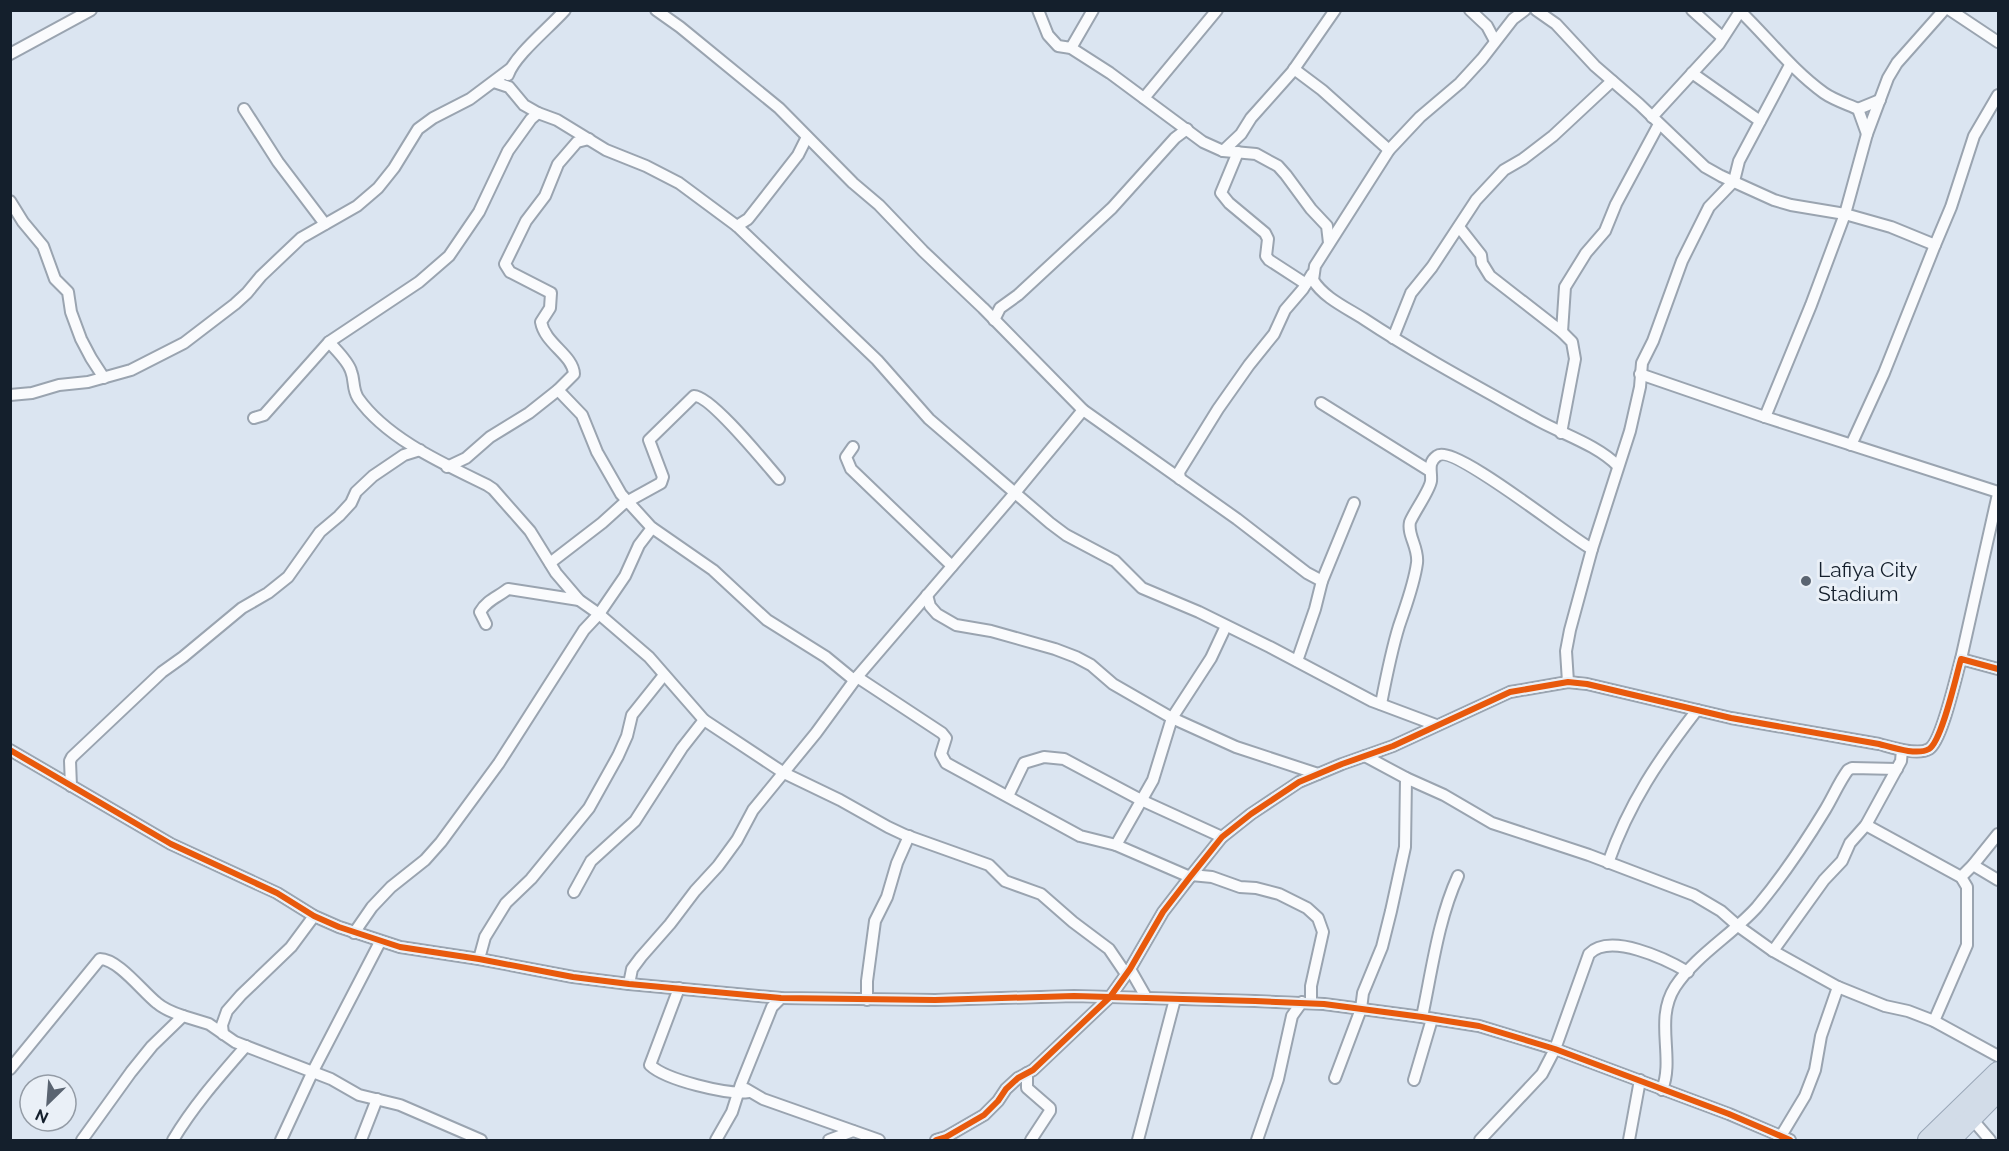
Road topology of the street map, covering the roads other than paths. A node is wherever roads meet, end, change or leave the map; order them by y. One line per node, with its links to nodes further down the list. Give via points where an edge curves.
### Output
1 (91, 10): 19 (street)
2 (565, 10): 21 (street)
3 (656, 10): 40 (street, via 778,108)
4 (1038, 10): 18 (street, via 1048,35 1058,46)
5 (1092, 10): 18 (street)
6 (1217, 10): 28 (street)
7 (1335, 10): 22 (street)
8 (1470, 10): 16 (street, via 1487,26)
9 (1525, 10): 16 (street)
10 (1536, 10): 24 (street, via 1556,24)
11 (1692, 10): 15 (street)
12 (1944, 10): 29 (street, via 1897,63)
13 (1950, 10): 17 (street)
14 (1740, 11): 15 (street); 20 (street)
15 (1722, 38): 23 (street)
16 (1495, 41): 42 (street, via 1460,83)
17 (1998, 42)
18 (1071, 48): 28 (street)
19 (10, 54)
20 (1790, 65): 31 (street, via 1826,94); 35 (street)
21 (510, 69): 25 (street); 26 (street)
22 (1294, 69): 37 (street); 42 (street)
23 (1692, 73): 33 (street); 35 (street)
24 (1612, 81): 33 (street); 52 (street, via 1553,136 1504,170 1476,200)
25 (494, 82): 26 (street); 50 (street, via 418,129 384,182 357,206)
26 (509, 87): 32 (street)
27 (1998, 95): 55 (street, via 1974,136)
28 (1144, 98): 34 (street)
29 (1880, 100): 31 (street); 38 (street)
30 (244, 109): 50 (street)
31 (1858, 109): 38 (street)
32 (532, 113): 39 (street, via 557,120); 60 (street, via 508,151 480,212 449,256 419,282)
33 (1655, 120): 46 (street, via 1705,167); 58 (street, via 1605,231 1565,287)
34 (1176, 121): 36 (street); 41 (street)
35 (1761, 121): 46 (street, via 1739,160)
36 (1187, 129): 41 (street); 43 (street)
37 (1240, 134): 43 (street); 45 (street)
38 (1867, 134): 48 (street)
39 (577, 137): 51 (street, via 679,183); 63 (street, via 558,164 545,196 526,221 505,264 510,272 551,293 550,308 541,322 544,332 574,372)
40 (807, 137): 49 (street, via 798,155); 57 (street)
41 (1175, 138): 57 (street, via 1112,208 1000,308)
42 (1389, 150): 53 (street)
43 (1224, 152): 44 (street)
44 (1238, 152): 45 (street); 56 (street, via 1221,193 1265,233 1269,260)
45 (1256, 154): 53 (street, via 1278,166 1311,209)
46 (1734, 181): 48 (street, via 1791,205); 61 (street, via 1709,207 1700,225)
47 (10, 201): 62 (street, via 43,246 55,279 68,292 81,339)
48 (1845, 214): 55 (street); 67 (street)
49 (748, 219): 51 (street); 54 (street)
50 (325, 224): 62 (street, via 292,245 235,304 184,344 141,366)
51 (737, 226): 54 (street)
52 (1459, 226): 58 (street, via 1481,255 1490,276); 59 (street, via 1411,293)
53 (1333, 227): 56 (street)
54 (746, 234): 83 (street, via 877,360 929,419)
55 (1935, 245): 70 (street)
56 (1308, 286): 59 (street); 79 (street, via 1285,310 1274,334)
57 (994, 320): 66 (street)
58 (1562, 332): 69 (street, via 1572,342 1575,359)
59 (1393, 338): 69 (street)
60 (329, 342): 68 (street, via 276,403 264,415); 72 (street, via 351,370 354,390 369,411)
61 (1640, 374): 67 (street); 73 (street)
62 (104, 378): 64 (street)
63 (558, 390): 75 (street); 84 (street, via 582,415)
64 (10, 395)
65 (1321, 403): 78 (street)
66 (1083, 410): 79 (street); 83 (street)
67 (1765, 417): 70 (street)
68 (254, 418)
69 (1561, 433): 74 (street)
70 (1851, 445): 82 (street)
71 (853, 447): 89 (street, via 846,457 851,469)
72 (420, 450): 77 (street); 114 (street, via 404,455 373,476 320,532 288,577 242,608 133,697 72,757)
73 (1624, 450): 74 (street); 76 (street)
74 (1606, 454): 76 (street)
75 (466, 458): 77 (street); 80 (street)
76 (1618, 466): 87 (street)
77 (447, 467): 80 (street)
78 (1430, 471): 87 (street, via 1434,457 1445,454 1522,498); 102 (street, via 1430,485 1409,526 1418,559)
79 (1176, 474): 90 (street)
80 (465, 475): 88 (street, via 493,489 530,531)
81 (779, 479): 84 (street, via 730,423 698,395 649,440 663,477 661,483)
82 (1998, 493): 96 (street)
83 (1014, 494): 89 (street); 95 (street, via 1066,535 1115,561 1142,588)
84 (623, 501): 86 (street); 88 (street, via 602,523)
85 (1354, 503): 90 (street)
86 (652, 528): 93 (street); 100 (street, via 713,570 767,620)
87 (1592, 549): 101 (street, via 1566,651)
88 (550, 563): 91 (street)
89 (952, 566): 92 (street)
90 (1322, 581): 97 (street)
91 (579, 600): 93 (street); 94 (street, via 508,589 482,608)
92 (925, 602): 100 (street); 104 (street, via 956,625 991,631 1076,657)
93 (599, 614): 99 (street); 135 (street, via 584,630 499,763 441,842 391,886)
94 (486, 624)
95 (1226, 626): 97 (street); 104 (street, via 1211,658)
96 (1961, 659): 98 (street); 108 (street, via 1935,742 1923,751)
97 (1297, 661): 102 (street)
98 (1998, 669)
99 (664, 675): 105 (street); 138 (street, via 632,715 618,756 589,808 531,879 506,903 485,937)
100 (856, 679): 111 (street); 115 (street, via 942,733 946,738 941,754 946,763)
101 (1568, 682): 103 (street); 106 (street, via 1510,692)
102 (1381, 704): 106 (street)
103 (1697, 710): 108 (street); 123 (street, via 1629,809)
104 (1172, 718): 112 (street, via 1236,747); 116 (street, via 1152,780)
105 (704, 720): 111 (street); 130 (street, via 635,820 591,861)
106 (1436, 725): 109 (street)
107 (10, 750): 114 (street)
108 (1902, 750): 110 (street)
109 (1365, 756): 112 (street); 113 (street)
110 (1897, 769): 117 (street); 133 (street, via 1848,770 1798,852)
111 (784, 773): 119 (street); 141 (street, via 748,818 718,866 632,969)
112 (1318, 774): 120 (street, via 1299,782)
113 (1406, 778): 123 (street, via 1491,823); 153 (street, via 1405,847 1382,947 1363,993)
114 (71, 786): 131 (street, via 171,844 277,892)
115 (1008, 796): 116 (street, via 1024,763 1044,757 1064,759); 121 (street, via 1080,836)
116 (1141, 800): 120 (street); 121 (street)
117 (1866, 825): 128 (street); 137 (street)
118 (1998, 834): 124 (street)
119 (909, 836): 139 (street, via 989,865 1005,881 1041,894 1109,949); 149 (street, via 875,921)
120 (1222, 837): 122 (street)
121 (1116, 845): 125 (street)
122 (1203, 861): 125 (street); 127 (street)
123 (1608, 863): 133 (street, via 1694,895)
124 (1973, 866): 128 (street); 129 (street)
125 (1190, 876): 127 (street); 139 (street, via 1162,912)
126 (1458, 876): 157 (street, via 1440,928)
127 (1212, 877): 151 (street, via 1279,894 1318,918 1323,932)
128 (1961, 877): 158 (street, via 1967,887 1967,945)
129 (1998, 880)
130 (574, 892)
131 (299, 907): 132 (street); 134 (street)
132 (314, 916): 134 (street); 135 (street)
133 (1738, 926): 137 (street); 140 (street)
134 (303, 930): 156 (street)
135 (354, 933): 136 (street)
136 (380, 942): 138 (street); 165 (street)
137 (1773, 951): 142 (street)
138 (479, 959): 141 (street)
139 (1128, 971): 145 (street); 146 (street)
140 (1688, 972): 162 (street, via 1670,961 1636,950 1603,946 1593,950); 171 (street, via 1674,988 1665,1017 1667,1077)
141 (630, 984): 143 (street)
142 (1838, 987): 158 (street); 178 (street, via 1821,1036 1815,1070)
143 (679, 988): 144 (street); 172 (street, via 650,1065 675,1078 716,1090)
144 (765, 995): 147 (street); 152 (street)
145 (1110, 997): 146 (street); 149 (street); 167 (street)
146 (1146, 997): 148 (street)
147 (781, 998): 149 (street); 152 (street)
148 (1175, 999): 150 (street); 189 (street)
149 (867, 1000)
150 (1282, 1002): 151 (street); 154 (street)
151 (1306, 1002): 153 (street); 154 (street)
152 (772, 1006): 172 (street)
153 (1361, 1009): 157 (street); 168 (street)
154 (1292, 1016): 190 (street, via 1278,1079)
155 (183, 1017): 159 (street); 164 (street, via 159,1005 118,966 100,959); 179 (street, via 130,1072)
156 (224, 1017): 159 (street); 160 (street)
157 (1427, 1018): 162 (street, via 1479,1026); 169 (street)
158 (1934, 1021): 163 (street)
159 (209, 1024): 160 (street)
160 (223, 1034): 161 (street)
161 (246, 1046): 165 (street); 180 (street, via 198,1101)
162 (1555, 1049): 170 (street); 191 (street, via 1542,1074)
163 (1998, 1056)
164 (10, 1069)
165 (313, 1071): 174 (street, via 359,1095); 181 (street)
166 (1998, 1072): 193 (highway)
167 (1027, 1073): 187 (street, via 1006,1089 984,1115); 188 (street, via 1030,1092 1050,1111)
168 (1335, 1078)
169 (1414, 1080)
170 (1640, 1080): 171 (street); 192 (street)
171 (1662, 1089): 178 (street)
172 (743, 1090): 176 (street); 184 (street)
173 (1998, 1091): 175 (highway)
174 (376, 1099): 182 (street); 183 (street, via 400,1105)
175 (1972, 1119): 194 (highway); 195 (street)
176 (829, 1122): 177 (street); 185 (street)
177 (853, 1131): 185 (street); 186 (street)
178 (1785, 1138)
179 (82, 1140)
180 (173, 1140)
181 (281, 1140)
182 (361, 1140)
183 (481, 1140)
184 (716, 1140)
185 (829, 1140)
186 (879, 1140)
187 (936, 1140)
188 (1031, 1140)
189 (1138, 1140)
190 (1257, 1140)
191 (1480, 1140)
192 (1629, 1140)
193 (1928, 1140)
194 (1950, 1140)
195 (1990, 1140)

